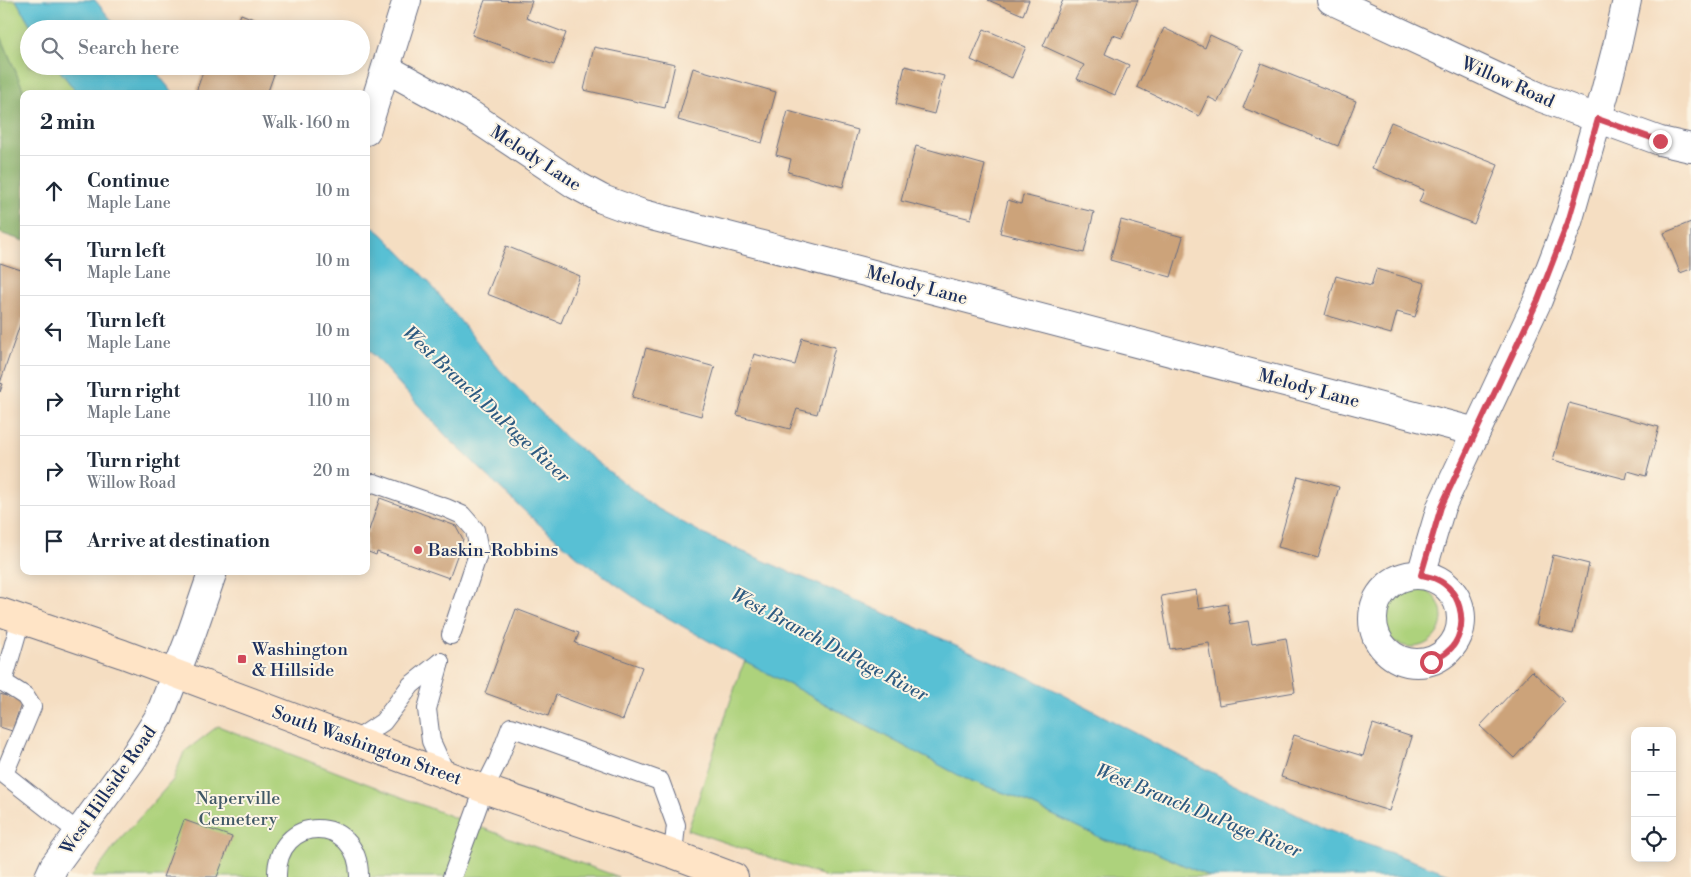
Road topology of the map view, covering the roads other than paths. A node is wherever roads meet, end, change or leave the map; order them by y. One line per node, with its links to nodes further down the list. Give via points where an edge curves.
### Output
1 (407, 0): 4 (street)
2 (1331, 0): 5 (street, Willow Road, via 1542,98)
3 (1627, 0): 5 (street)
4 (387, 69): 6 (street); 8 (street, Melody Lane, via 471,116 576,185 640,213)
5 (1598, 119): 7 (street, Willow Road, via 1660,141); 8 (street, via 1552,265)
6 (370, 121)
7 (1691, 148)
8 (1476, 432): 11 (street, via 1441,507)
9 (370, 484): 13 (lane, via 374,482 462,515 475,530 480,551)
10 (212, 575): 14 (street, West Hillside Road)
11 (1421, 575)
12 (11, 615): 14 (main road, South Washington Street); 15 (lane)
13 (451, 635)
14 (175, 674): 16 (main road, South Washington Street); 19 (street, West Hillside Road, via 159,717)
15 (1, 682): 19 (lane, via 25,696 32,707 4,774)
16 (356, 740): 17 (main road, South Washington Street); 17 (lane, via 384,722 411,685 440,662 427,709 431,741)
17 (446, 774): 18 (main road, South Washington Street)
18 (484, 789): 20 (main road, South Washington Street); 20 (lane, via 511,728 660,780 676,825); 24 (lane)
19 (79, 833): 21 (street, West Hillside Road, via 54,866)
20 (673, 854): 25 (main road, South Washington Street)
21 (50, 877)
22 (277, 877): 23 (lane, via 277,865 290,840 301,832 326,829 349,842 356,853)
23 (359, 877)
24 (452, 877)
25 (734, 877)

